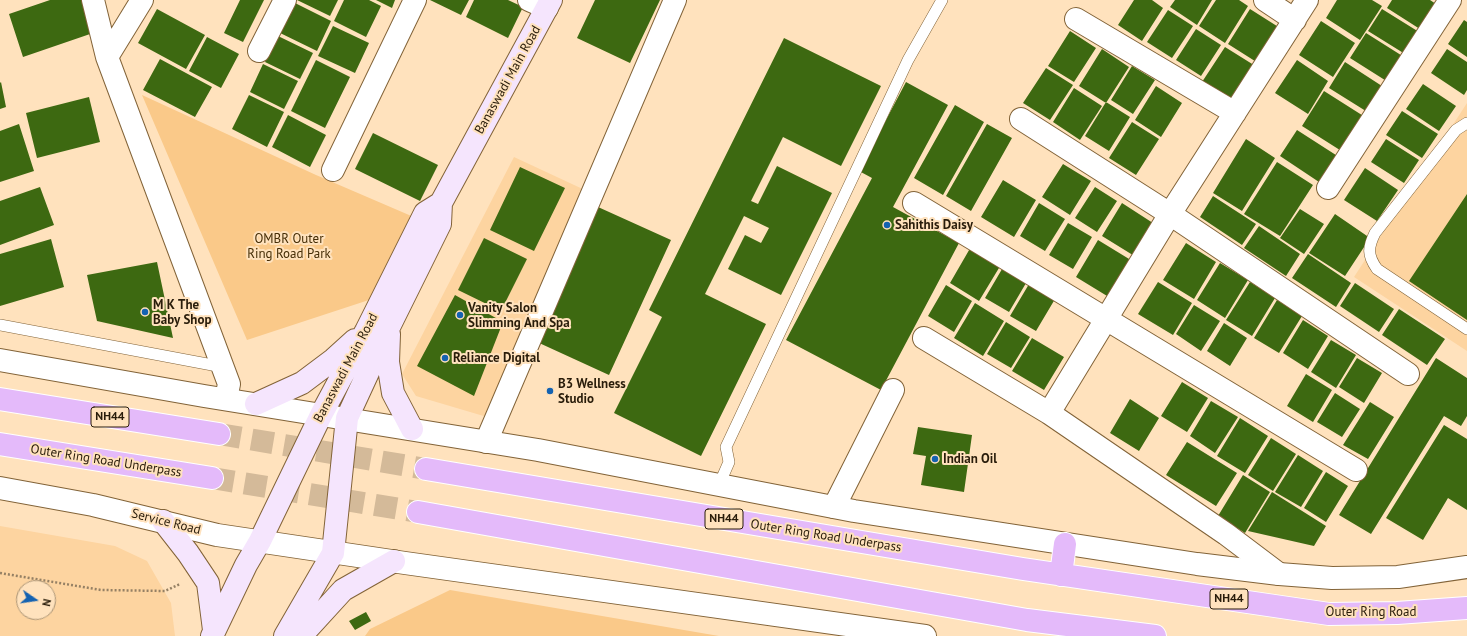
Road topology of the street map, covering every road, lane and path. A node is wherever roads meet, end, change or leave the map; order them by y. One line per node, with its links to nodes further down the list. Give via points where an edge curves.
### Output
1 (92, 0): 14 (street)
2 (142, 0): 14 (street)
3 (285, 0): 13 (street)
4 (415, 0): 18 (street)
5 (675, 0): 41 (street)
6 (942, 0): 46 (lane, via 908,60 726,447 729,462)
7 (1265, 0): 12 (street)
8 (1307, 0): 12 (street)
9 (1450, 0): 19 (street)
10 (543, 3): 20 (main road, Banaswadi Main Road)
11 (1076, 19): 15 (street)
12 (1295, 20): 15 (street)
13 (259, 50)
14 (107, 57): 30 (street)
15 (1235, 113): 22 (street)
16 (1021, 119): 22 (street)
17 (1467, 123): 26 (lane, via 1456,130 1376,233 1369,253 1377,269)
18 (333, 170)
19 (1328, 188)
20 (441, 203): 25 (main road, Banaswadi Main Road, via 440,224); 27 (main road, Banaswadi Main Road, via 425,213)
21 (914, 203): 23 (street)
22 (1170, 214): 23 (street); 31 (street)
23 (1107, 320): 36 (street); 44 (street)
24 (0, 324): 30 (lane)
25 (389, 327): 38 (main road, Banaswadi Main Road); 39 (main road, via 388,362 393,393)
26 (1467, 329)
27 (366, 331): 35 (main road, via 302,384); 37 (main road, Banaswadi Main Road)
28 (924, 338): 36 (street)
29 (0, 360): 33 (street)
30 (223, 367): 33 (street, via 229,384)
31 (1408, 374)
32 (893, 390): 48 (street)
33 (226, 399): 35 (street)
34 (0, 400): 40 (highway, NH44)
35 (256, 404): 37 (street)
36 (1049, 413): 58 (street, via 1226,534)
37 (321, 415): 38 (street); 51 (main road, Banaswadi Main Road)
38 (347, 418): 39 (street); 53 (main road, Banaswadi Main Road)
39 (412, 429): 41 (street)
40 (219, 434)
41 (486, 442): 46 (street)
42 (0, 444): 45 (highway, Outer Ring Road Underpass)
43 (426, 469): 59 (highway, Outer Ring Road Underpass / NH44)
44 (1356, 470)
45 (212, 478)
46 (719, 485): 48 (street)
47 (0, 488): 50 (street, Service Road, via 93,504)
48 (834, 507): 52 (street)
49 (418, 512): 65 (highway, via 1027,620)
50 (163, 522): 51 (street, Service Road, via 217,535); 57 (main road)
51 (260, 541): 53 (street, Service Road); 61 (main road, Banaswadi Main Road)
52 (1065, 544): 58 (street); 59 (highway)
53 (333, 552): 54 (street, Service Road); 62 (main road)
54 (394, 561): 63 (main road, via 344,590); 64 (street, Service Road)
55 (1467, 567): 58 (street, via 1398,577 1332,578)
56 (0, 574): 57 (path, via 101,590 165,591)
57 (202, 574): 61 (main road, via 208,583)
58 (1279, 574)
59 (1061, 575): 60 (highway, Outer Ring Road / NH44, via 1329,614)
60 (1467, 608)
61 (213, 633)
62 (285, 636)
63 (301, 636)
64 (925, 636)
65 (1155, 636)

